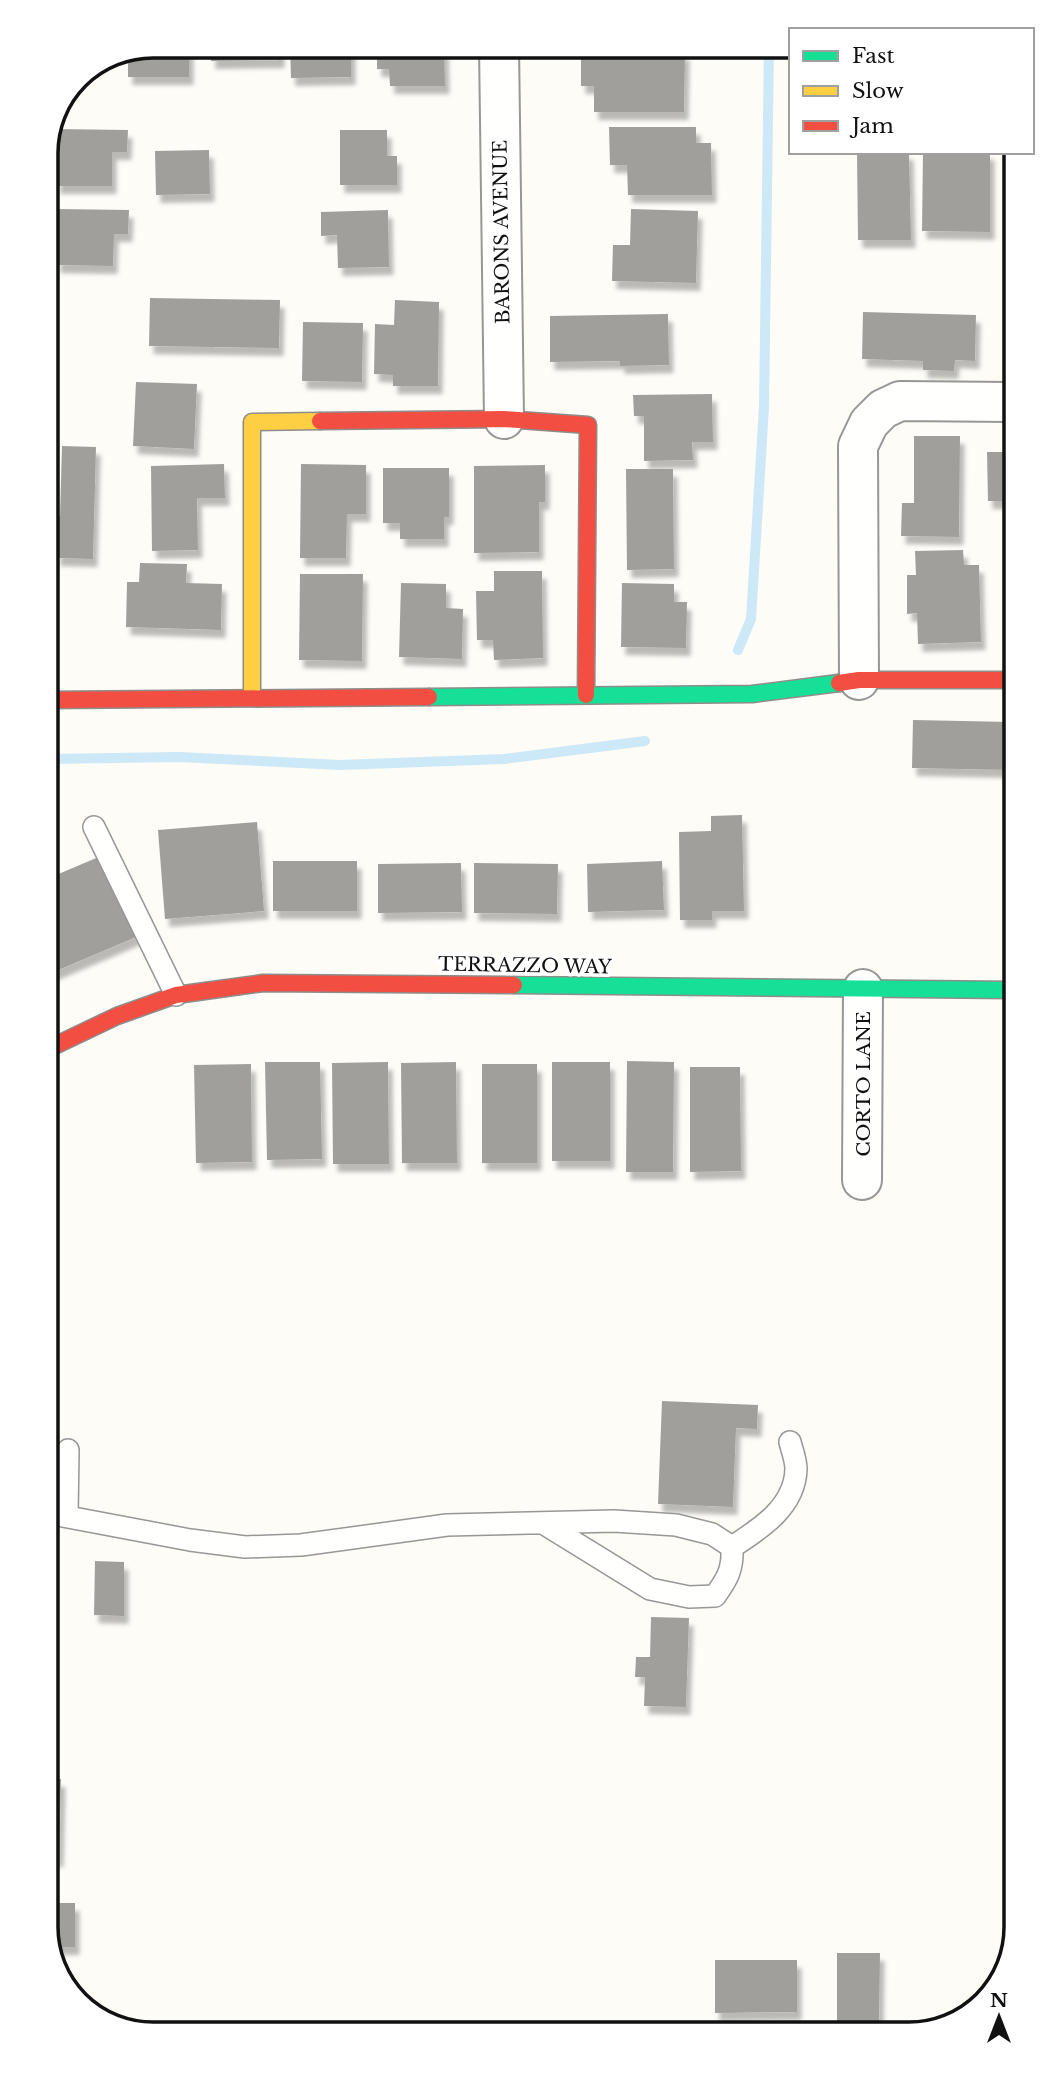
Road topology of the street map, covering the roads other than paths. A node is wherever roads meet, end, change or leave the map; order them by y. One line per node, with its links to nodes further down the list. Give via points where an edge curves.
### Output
1 (499, 58): 3 (street, BARONS AVENUE)
2 (1004, 402): 4 (street, via 901,401 883,409 869,424 858,446)
3 (504, 419): 6 (street, via 589,425); 7 (street, via 253,422)
4 (859, 680): 5 (street); 6 (street, via 752,694)
5 (1004, 680)
6 (586, 695): 7 (street)
7 (253, 698): 8 (street)
8 (58, 700)
9 (94, 827): 12 (lane)
10 (863, 989): 11 (street, TERRAZZO WAY); 12 (street, TERRAZZO WAY, via 263,983); 14 (street, CORTO LANE)
11 (1004, 990)
12 (176, 995): 13 (street, TERRAZZO WAY)
13 (58, 1044)
14 (862, 1180)
15 (790, 1442): 19 (lane, via 796,1468 780,1511)
16 (68, 1450): 17 (lane)
17 (59, 1515): 18 (lane, via 245,1547 300,1545 447,1525)
18 (543, 1523): 19 (lane, via 676,1525 712,1534); 19 (lane, via 650,1589 689,1597 715,1596 733,1564)
19 (732, 1547)

